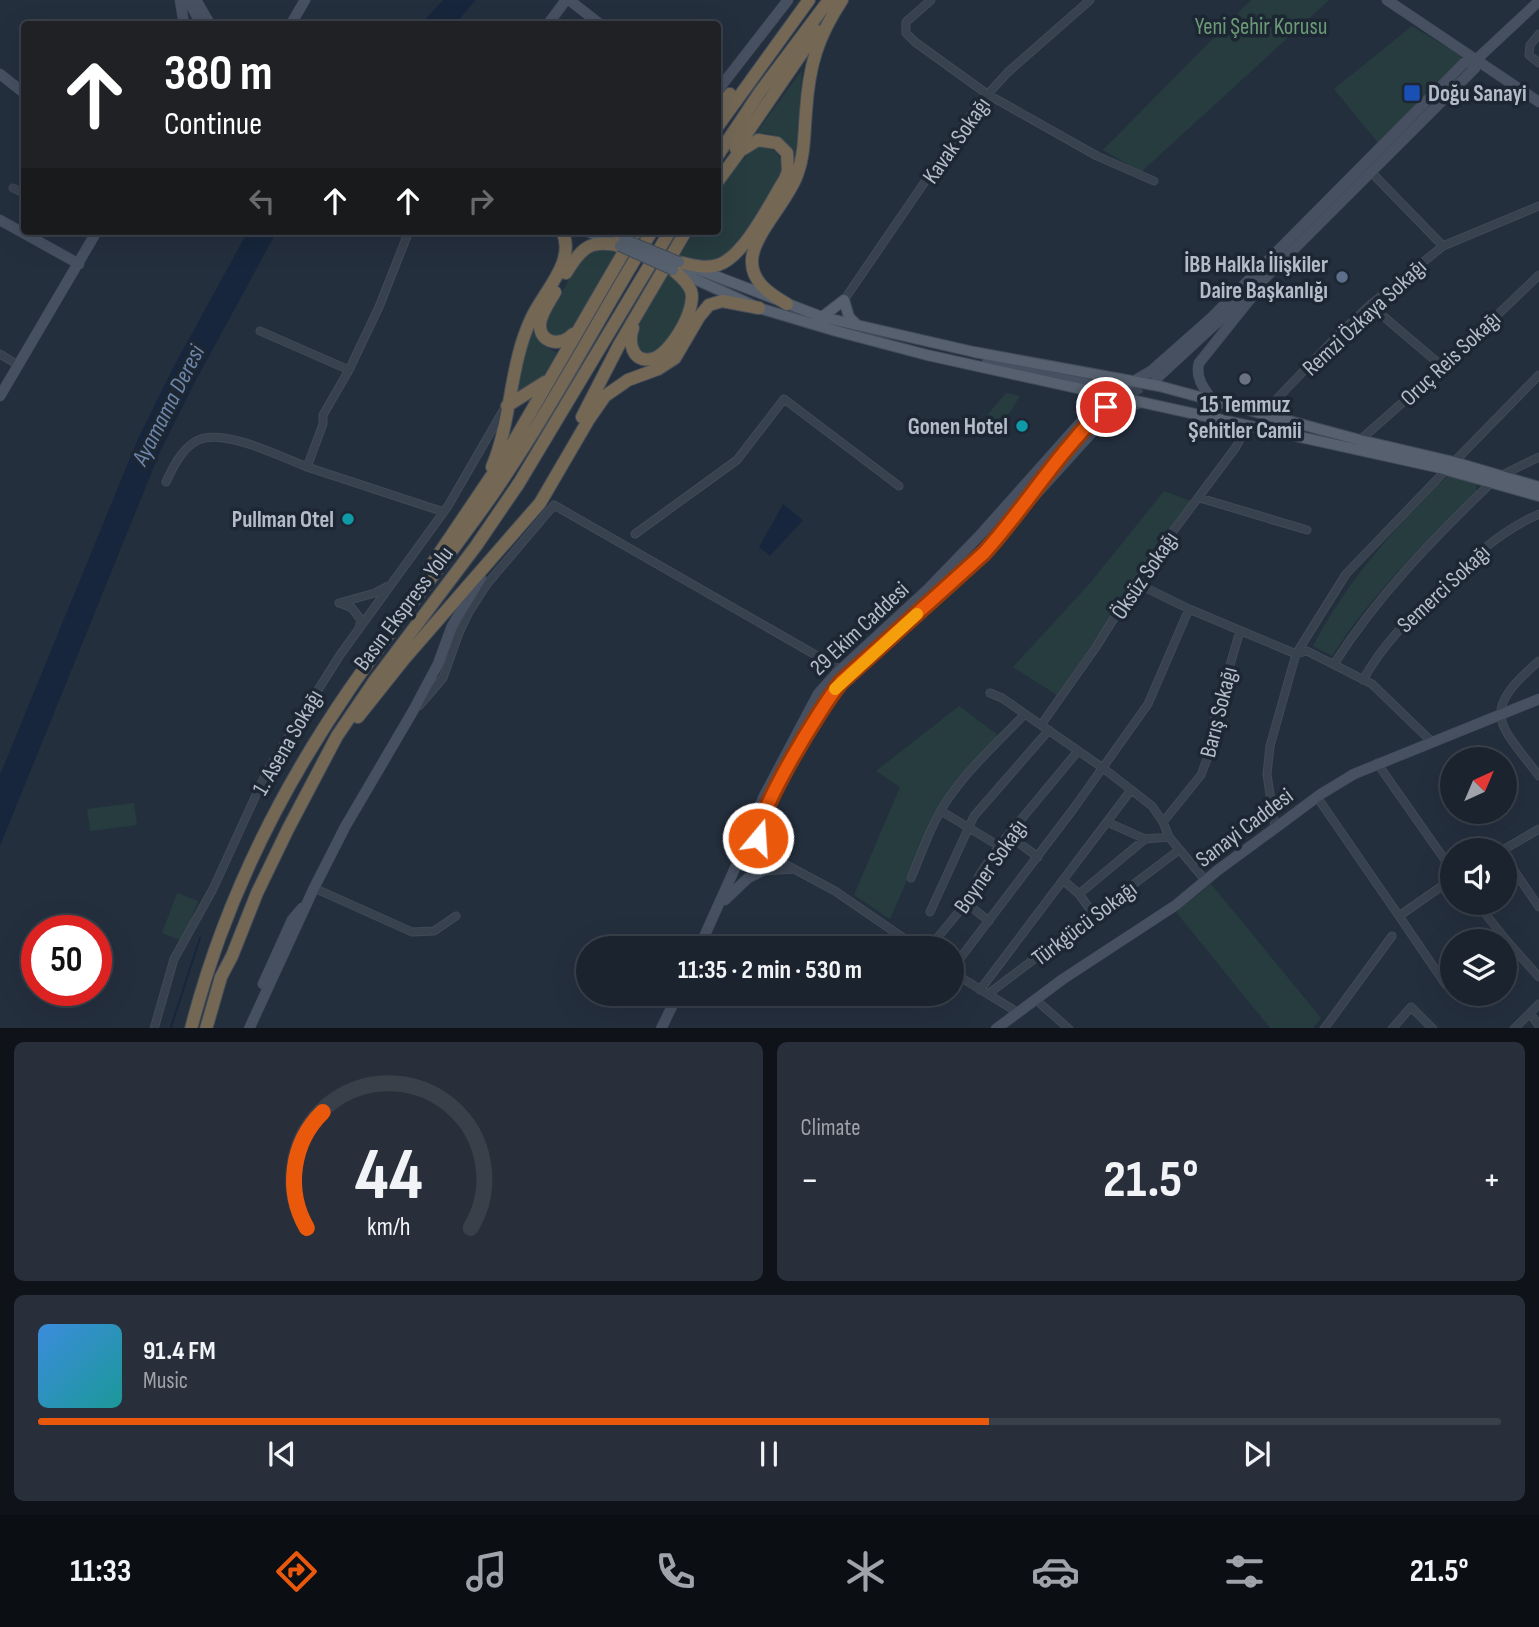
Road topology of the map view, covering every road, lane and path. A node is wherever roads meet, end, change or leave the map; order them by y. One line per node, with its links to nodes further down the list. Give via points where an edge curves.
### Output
1 (180, 0): 14 (main road)
2 (188, 0): 15 (main road)
3 (195, 0): 16 (main road)
4 (306, 0): 17 (main road)
5 (568, 0): 18 (main road); 19 (main road)
6 (788, 0): 24 (main road)
7 (829, 0): 30 (highway)
8 (841, 0): 32 (highway); 56 (highway, via 814,54 797,175 752,260 762,286)
9 (931, 0): 26 (street, via 906,22 906,33)
10 (1090, 0): 26 (street, Kavak Sokağı)
11 (1387, 0): 21 (main road)
12 (808, 1): 28 (highway, via 777,32); 29 (highway)
13 (1539, 1): 21 (main road)
14 (184, 21)
15 (199, 21)
16 (208, 21)
17 (293, 21)
18 (550, 21)
19 (596, 21)
20 (1539, 34): 22 (street, via 1529,55)
21 (1477, 59): 27 (main road); 31 (main road, via 1475,68); 71 (main road, via 1464,63 1211,318)
22 (1539, 63)
23 (0, 74): 25 (main road)
24 (721, 86)
25 (21, 91)
26 (987, 94): 34 (street, via 1097,156); 55 (street, Kavak Sokağı)
27 (1539, 102)
28 (721, 106)
29 (721, 123)
30 (721, 150)
31 (1371, 172): 49 (street); 53 (main road)
32 (721, 175)
33 (721, 176): 51 (highway, via 751,143 771,140 787,153 785,179 730,259 711,267)
34 (1154, 181)
35 (13, 188): 36 (street)
36 (21, 192)
37 (1538, 207): 49 (street, Remzi Özkaya Sokağı)
38 (0, 220): 39 (main road)
39 (21, 229)
40 (32, 235): 50 (main road)
41 (95, 235): 50 (main road)
42 (407, 235): 67 (street)
43 (564, 235): 77 (highway, via 567,254 530,321)
44 (634, 235): 60 (highway)
45 (650, 235): 109 (highway, Basın Ekspress Yolu, via 495,492)
46 (668, 235): 119 (highway, Basın Ekspress Yolu, via 519,483 368,690)
47 (684, 235): 54 (highway)
48 (620, 239): 51 (main road, bridge); 60 (highway, via 580,253 543,313 540,327 548,340 558,343 569,339)
49 (1443, 246): 57 (street, Remzi Özkaya Sokağı)
50 (79, 264): 65 (main road)
51 (676, 266): 54 (highway, via 691,291 690,308 671,345 650,360 638,356 630,344); 56 (main road); 58 (main road)
52 (1539, 275): 66 (street, Oruç Reis Sokağı)
53 (1262, 281): 70 (main road); 75 (main road, via 1199,363 1199,378)
54 (645, 299): 83 (highway, via 595,390)
55 (844, 300): 59 (main road); 61 (main road, via 849,317)
56 (787, 304): 59 (main road)
57 (1370, 304): 66 (street); 78 (street, Remzi Özkaya Sokağı)
58 (759, 308): 64 (main road); 83 (highway, via 722,300 709,305 675,358 605,396)
59 (822, 317): 61 (main road)
60 (584, 320): 69 (highway)
61 (859, 327): 71 (main road)
62 (260, 331): 67 (street)
63 (0, 354): 65 (street)
64 (938, 358): 72 (main road); 74 (main road, via 988,363)
65 (18, 365): 73 (main road)
66 (1443, 367): 81 (street, Oruç Reis Sokağı)
67 (349, 370): 85 (street, via 323,415)
68 (1539, 375): 84 (street)
69 (551, 377): 77 (highway); 92 (highway)
70 (1156, 379)
71 (1133, 381): 74 (main road); 75 (main road)
72 (1083, 390): 74 (main road); 79 (main road)
73 (0, 396)
74 (1107, 397): 76 (main road); 79 (main road, 29 Ekim Caddesi); 96 (main road)
75 (1213, 401): 78 (main road, via 1253,411)
76 (1139, 403): 80 (main road); 96 (main road, 29 Ekim Caddesi, via 1105,418)
77 (507, 406): 92 (highway, via 496,457); 93 (street, 1. Asena Sokağı)
78 (1272, 410): 81 (main road)
79 (1088, 414): 107 (main road, 29 Ekim Caddesi, via 944,572)
80 (1242, 424): 84 (main road); 91 (street, Öksüz Sokağı, via 1236,447)
81 (1360, 440): 84 (main road)
82 (1539, 457): 86 (street)
83 (563, 466): 98 (highway, via 540,503)
84 (1450, 466): 86 (main road); 104 (street, via 1346,574)
85 (307, 467): 87 (street, via 236,441 211,437 197,440 185,450); 93 (street)
86 (1496, 479): 89 (main road); 90 (main road); 106 (street, via 1383,594)
87 (166, 482)
88 (899, 486): 97 (street, via 784,399 737,460)
89 (1539, 487)
90 (1539, 496)
91 (1200, 498): 95 (street); 100 (street, Öksüz Sokağı)
92 (473, 504): 109 (highway)
93 (444, 512): 99 (street, 1. Asena Sokağı)
94 (1539, 514): 108 (street, Semerci Sokağı, via 1473,556 1391,637)
95 (1307, 530)
96 (1004, 531): 138 (main road, 29 Ekim Caddesi, via 826,699 759,825 758,838)
97 (635, 534)
98 (494, 556): 112 (main road, via 452,626); 119 (highway, via 395,670)
99 (394, 582): 103 (street, 1. Asena Sokağı); 103 (street, via 339,603 359,616)
100 (1136, 583): 101 (street); 115 (street, Öksüz Sokağı)
101 (1189, 609): 102 (street); 121 (street, via 1148,704)
102 (1240, 631): 104 (street); 127 (street, Barış Sokağı, via 1201,775)
103 (357, 632): 179 (street, 1. Asena Sokağı, via 267,771 213,889 174,959)
104 (1296, 654): 106 (street, via 1307,651); 129 (street, via 1270,746 1267,774)
105 (1539, 661): 114 (street, via 1507,692)
106 (1334, 664): 108 (street)
107 (840, 669): 112 (street, via 554,505 488,584 469,612 443,678); 140 (main road, 29 Ekim Caddesi, via 818,694 799,728)
108 (1363, 680): 117 (street)
109 (351, 687): 161 (highway, Basın Ekspress Yolu, via 293,780)
110 (990, 693): 113 (street)
111 (1539, 699): 114 (main road, Sanayi Caddesi)
112 (413, 711): 149 (main road)
113 (1025, 714): 115 (street); 125 (street)
114 (1499, 714): 117 (main road, Sanayi Caddesi); 122 (street, via 1503,728)
115 (1041, 725): 116 (street)
116 (1049, 730): 118 (street); 128 (street)
117 (1432, 742): 120 (main road, Sanayi Caddesi)
118 (1078, 751): 121 (street); 131 (street, Boyner Sokağı)
119 (326, 759): 167 (highway, Basın Ekspress Yolu, via 270,866)
120 (1377, 763): 124 (main road, Sanayi Caddesi); 139 (street)
121 (1103, 768): 123 (street); 141 (street)
122 (1539, 776)
123 (1131, 790): 126 (street); 127 (street, via 1152,806)
124 (1317, 797): 129 (main road, Sanayi Caddesi); 159 (street)
125 (941, 811): 128 (street); 145 (street)
126 (1107, 822): 133 (street); 146 (street)
127 (1163, 822): 132 (street)
128 (968, 828): 136 (street); 155 (street)
129 (1275, 828): 147 (main road, Sanayi Caddesi)
130 (1536, 830): 134 (street); 135 (street)
131 (1008, 835): 136 (street, Boyner Sokağı); 141 (street)
132 (1169, 837): 133 (street); 137 (street)
133 (1145, 839): 150 (street)
134 (1539, 841)
135 (1517, 842)
136 (999, 846): 152 (street, Boyner Sokağı)
137 (1179, 850): 147 (street); 158 (street, Türkgücü Sokağı)
138 (766, 852): 140 (main road, via 752,846); 142 (street); 143 (main road, via 767,864)
139 (1440, 853)
140 (741, 854): 143 (main road, via 745,869); 154 (main road, 29 Ekim Caddesi)
141 (1038, 857): 160 (street)
142 (794, 869): 143 (street); 163 (street)
143 (759, 872): 154 (main road)
144 (1517, 875): 153 (street)
145 (911, 878)
146 (1063, 880): 150 (street); 171 (street)
147 (1205, 880): 173 (main road, Sanayi Caddesi, via 1176,905)
148 (1440, 887): 159 (street)
149 (314, 888): 151 (main road); 157 (street, via 412,932 434,930)
150 (1079, 894): 158 (street)
151 (307, 902): 184 (main road, via 292,920); 185 (main road)
152 (965, 903): 160 (street); 164 (street, Boyner Sokağı)
153 (1539, 907)
154 (717, 908): 162 (main road, 29 Ekim Caddesi)
155 (930, 912)
156 (1486, 915): 169 (street)
157 (456, 916)
158 (1095, 916): 172 (street, Türkgücü Sokağı)
159 (1399, 916): 168 (street)
160 (989, 922): 166 (street)
161 (224, 927): 180 (highway, via 209,948); 181 (highway, Basın Ekspress Yolu)
162 (704, 936)
163 (901, 936)
164 (939, 936)
165 (1392, 936): 189 (street)
166 (964, 955)
167 (232, 956): 182 (highway, Basın Ekspress Yolu); 183 (highway)
168 (1440, 976)
169 (1539, 977)
170 (964, 979): 171 (street)
171 (980, 990): 172 (street)
172 (988, 994): 176 (street)
173 (1035, 999): 176 (main road, Sanayi Caddesi); 188 (street)
174 (1539, 1004): 177 (street)
175 (672, 1006): 186 (main road)
176 (1017, 1012): 187 (main road, Sanayi Caddesi)
177 (1530, 1013): 178 (street); 192 (street)
178 (1539, 1026)
179 (154, 1028)
180 (182, 1028)
181 (191, 1028)
182 (206, 1028)
183 (214, 1028)
184 (242, 1028)
185 (249, 1028)
186 (661, 1028)
187 (996, 1028)
188 (1069, 1028)
189 (1324, 1028)
190 (1392, 1028): 191 (street, via 1412,1007)
191 (1433, 1028)
192 (1514, 1028)

